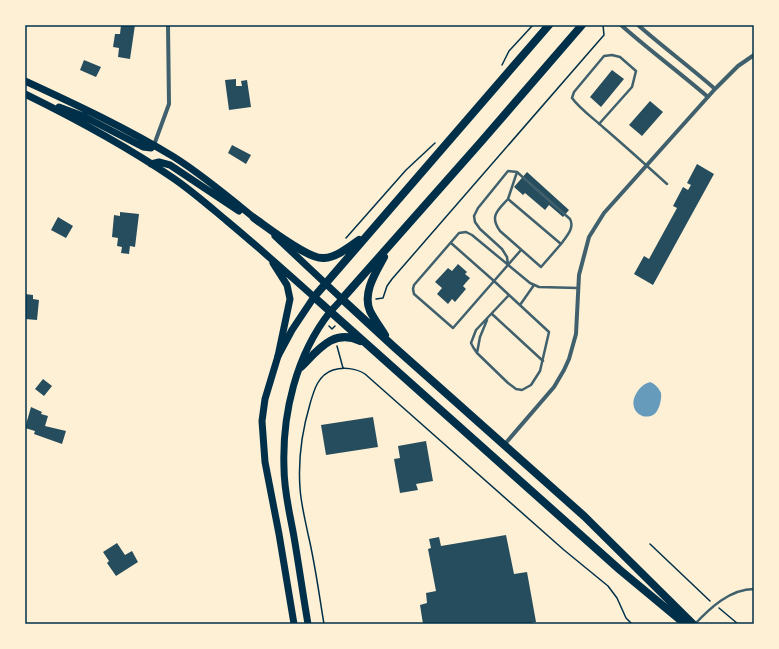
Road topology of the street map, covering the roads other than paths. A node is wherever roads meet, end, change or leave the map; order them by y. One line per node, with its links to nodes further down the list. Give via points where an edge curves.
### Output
1 (168, 25): 13 (street, via 169,104)
2 (549, 25): 21 (highway)
3 (582, 25): 22 (highway)
4 (621, 25): 10 (street)
5 (638, 25): 8 (street)
6 (754, 55): 8 (street, via 738,66)
7 (25, 80): 13 (main road)
8 (715, 89): 10 (street)
9 (25, 94): 11 (main road)
10 (708, 97): 15 (street)
11 (40, 101): 13 (main road, via 83,116 143,147); 14 (main road)
12 (600, 124): 12 (lane, via 572,98 574,92 604,56 612,55 620,57 636,71 635,79 632,87); 15 (lane)
13 (154, 146): 19 (main road, via 200,175)
14 (151, 164): 20 (main road, via 159,162 174,168); 26 (main road, via 203,201)
15 (646, 166): 17 (lane); 31 (street, via 604,212 589,237)
16 (516, 172): 18 (lane); 24 (lane, via 570,219 572,227); 27 (lane, via 508,171 504,174 474,216 480,229 502,249)
17 (667, 184)
18 (508, 199): 24 (lane); 25 (lane, via 497,212 495,222 500,231)
19 (254, 218): 20 (main road); 21 (highway, via 300,250 323,259 337,254)
20 (271, 232): 29 (main road)
21 (370, 232): 29 (highway)
22 (402, 232): 34 (highway); 39 (highway, via 376,271 371,281 368,299 369,309)
23 (450, 243): 27 (lane, via 458,233 466,232); 28 (lane); 28 (lane, via 414,285 413,290 414,294 453,328)
24 (561, 244): 25 (lane, via 541,267)
25 (521, 250): 27 (lane)
26 (269, 256): 33 (main road); 42 (main road, via 287,285 290,299)
27 (508, 265): 28 (lane); 30 (lane)
28 (494, 281): 32 (lane)
29 (325, 284): 33 (highway); 34 (main road)
30 (534, 285): 31 (lane); 35 (lane)
31 (578, 288): 45 (street, via 576,334 564,370 554,386)
32 (509, 294): 35 (lane); 37 (lane)
33 (314, 297): 36 (highway); 42 (main road)
34 (342, 299): 36 (main road); 39 (highway)
35 (520, 305): 43 (lane, via 549,332)
36 (330, 312): 41 (highway); 44 (main road)
37 (492, 314): 38 (lane); 43 (lane)
38 (487, 319): 40 (lane); 40 (lane, via 473,336 473,347)
39 (392, 346): 45 (highway)
40 (478, 353): 43 (lane, via 508,383 522,390 531,385)
41 (379, 355): 44 (highway, via 359,340 346,336 335,338); 49 (highway, via 620,570)
42 (278, 356): 47 (main road, via 265,399 262,420 265,462)
43 (543, 361)
44 (300, 367): 48 (main road, via 288,409 284,469)
45 (504, 445): 50 (highway, via 584,516)
46 (754, 589): 50 (lane, via 723,598)
47 (294, 624)
48 (308, 624)
49 (685, 624)
50 (694, 624)

